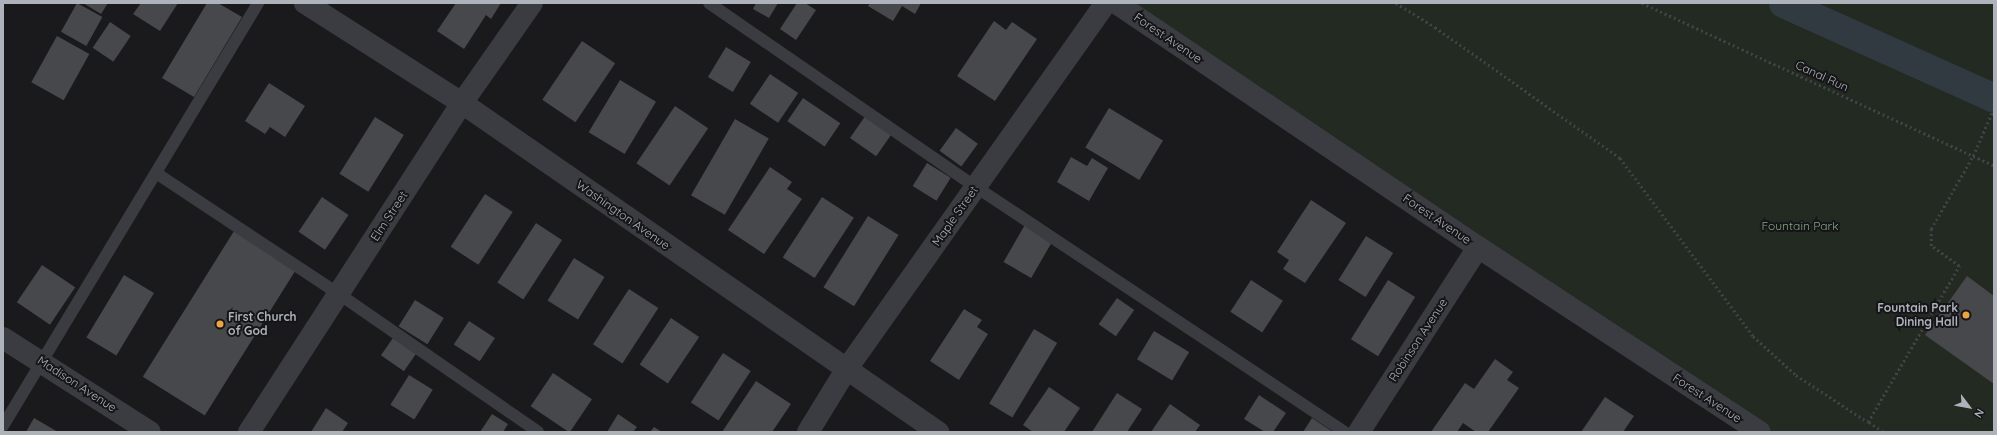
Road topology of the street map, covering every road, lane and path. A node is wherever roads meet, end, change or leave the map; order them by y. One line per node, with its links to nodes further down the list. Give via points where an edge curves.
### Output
1 (258, 3): 13 (lane)
2 (305, 3): 9 (street, Washington Avenue)
3 (532, 3): 9 (street, Elm Street)
4 (709, 3): 14 (lane)
5 (1106, 3): 14 (street, Maple Street)
6 (1116, 3): 15 (street, Forest Avenue)
7 (1396, 3): 20 (path, via 1435,27 1620,158 1752,336 1796,375)
8 (1642, 3): 11 (path, Canal Run)
9 (462, 103): 16 (street, Elm Street); 19 (street, Washington Avenue)
10 (1994, 108): 11 (path)
11 (1973, 156): 12 (path, Canal Run); 20 (path, via 1931,229 1931,246 1959,266)
12 (1994, 166)
13 (156, 173): 16 (lane); 18 (lane)
14 (976, 186): 19 (street, Maple Street); 27 (lane)
15 (1478, 247): 28 (street, Robinson Avenue); 29 (street, Forest Avenue)
16 (339, 294): 23 (street, Elm Street); 24 (lane)
17 (3, 338): 18 (street, Madison Avenue)
18 (42, 361): 21 (lane); 22 (street, Madison Avenue)
19 (846, 370): 25 (street, Maple Street); 26 (street, Washington Avenue)
20 (1868, 422): 30 (path)
21 (3, 426)
22 (150, 432)
23 (249, 432)
24 (538, 432)
25 (808, 432)
26 (938, 432)
27 (1345, 432)
28 (1359, 432)
29 (1760, 432)
30 (1884, 432)

